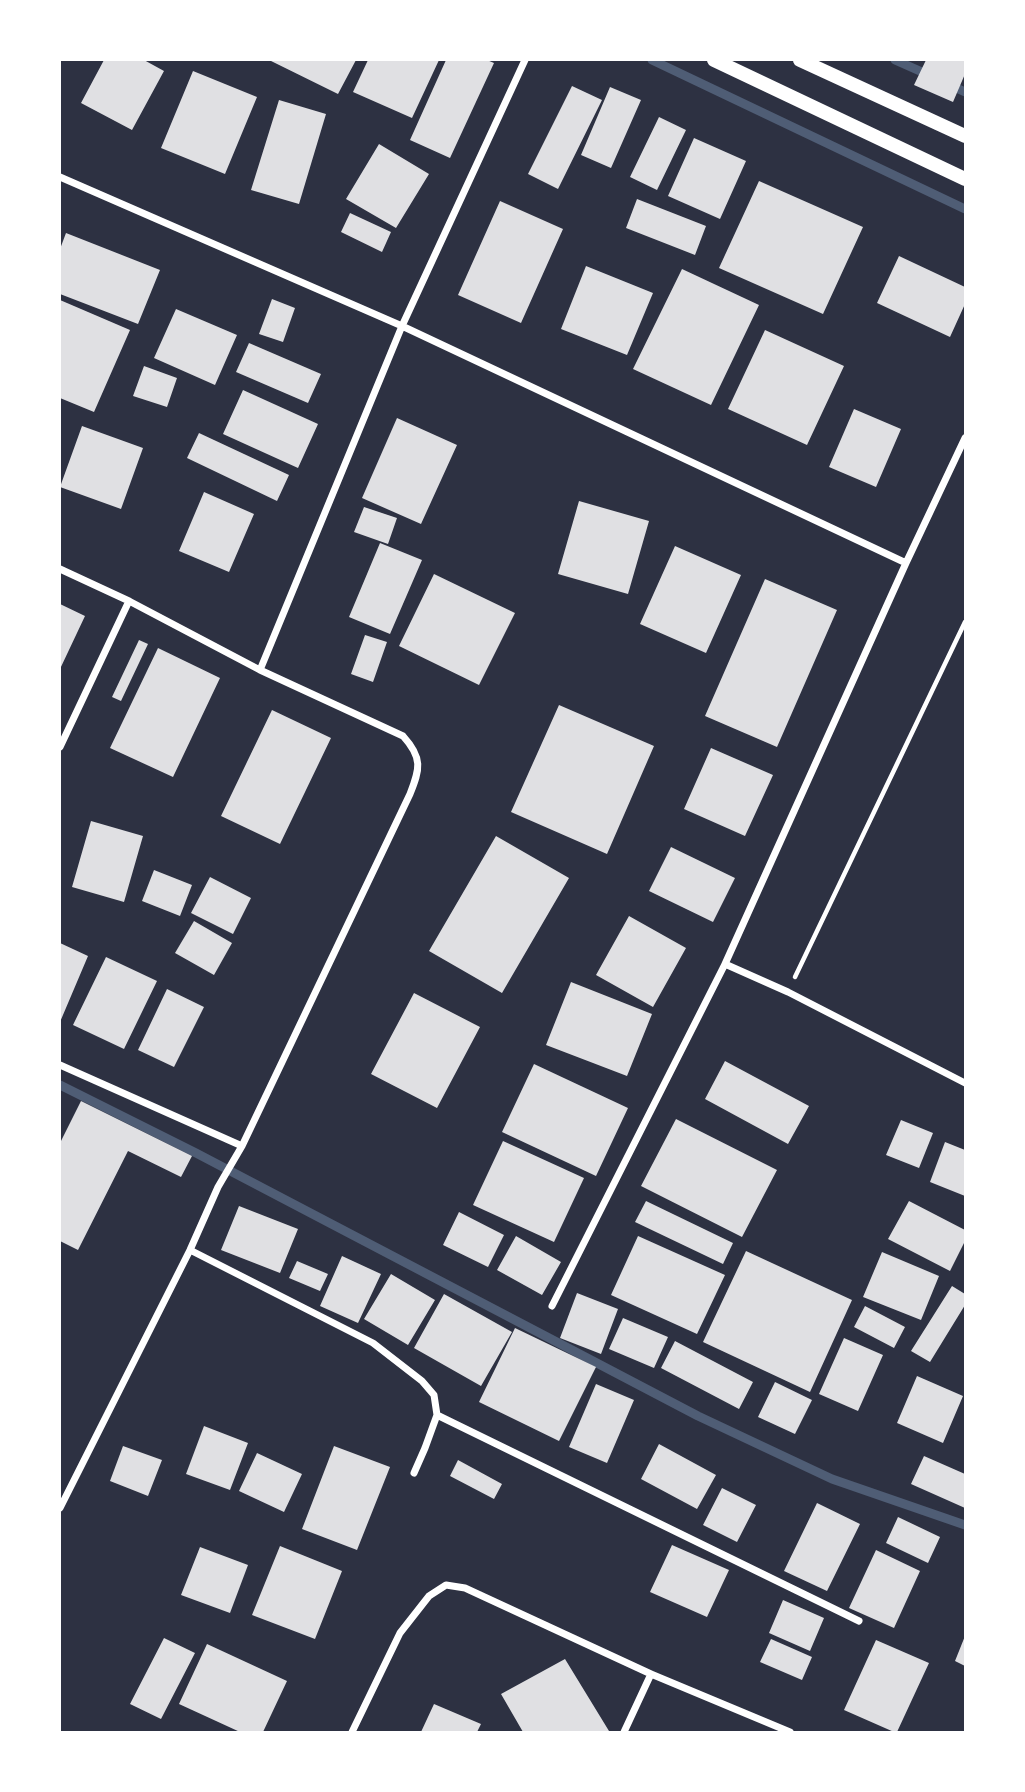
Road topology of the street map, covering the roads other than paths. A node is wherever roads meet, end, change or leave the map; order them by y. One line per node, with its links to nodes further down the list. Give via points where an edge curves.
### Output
1 (524, 60): 7 (street)
2 (714, 60): 6 (main road)
3 (800, 60): 4 (main road)
4 (965, 136)
5 (60, 177): 7 (street)
6 (965, 179)
7 (402, 326): 9 (street); 12 (street)
8 (965, 438): 9 (street)
9 (906, 563): 14 (street)
10 (60, 569): 11 (street)
11 (129, 601): 12 (street); 13 (street)
12 (260, 670): 17 (street, via 403,736 418,761 418,774)
13 (60, 747)
14 (725, 964): 16 (street); 19 (street)
15 (60, 1065): 17 (street)
16 (965, 1083)
17 (242, 1146): 18 (street)
18 (190, 1250): 20 (street, via 373,1343 422,1381 434,1395); 22 (street)
19 (552, 1306)
20 (437, 1415): 21 (street); 23 (street)
21 (414, 1473)
22 (60, 1508)
23 (859, 1621)
24 (651, 1674): 25 (street, via 465,1588 446,1585 429,1595 400,1633); 26 (street); 27 (street)
25 (352, 1732)
26 (624, 1732)
27 (790, 1732)

